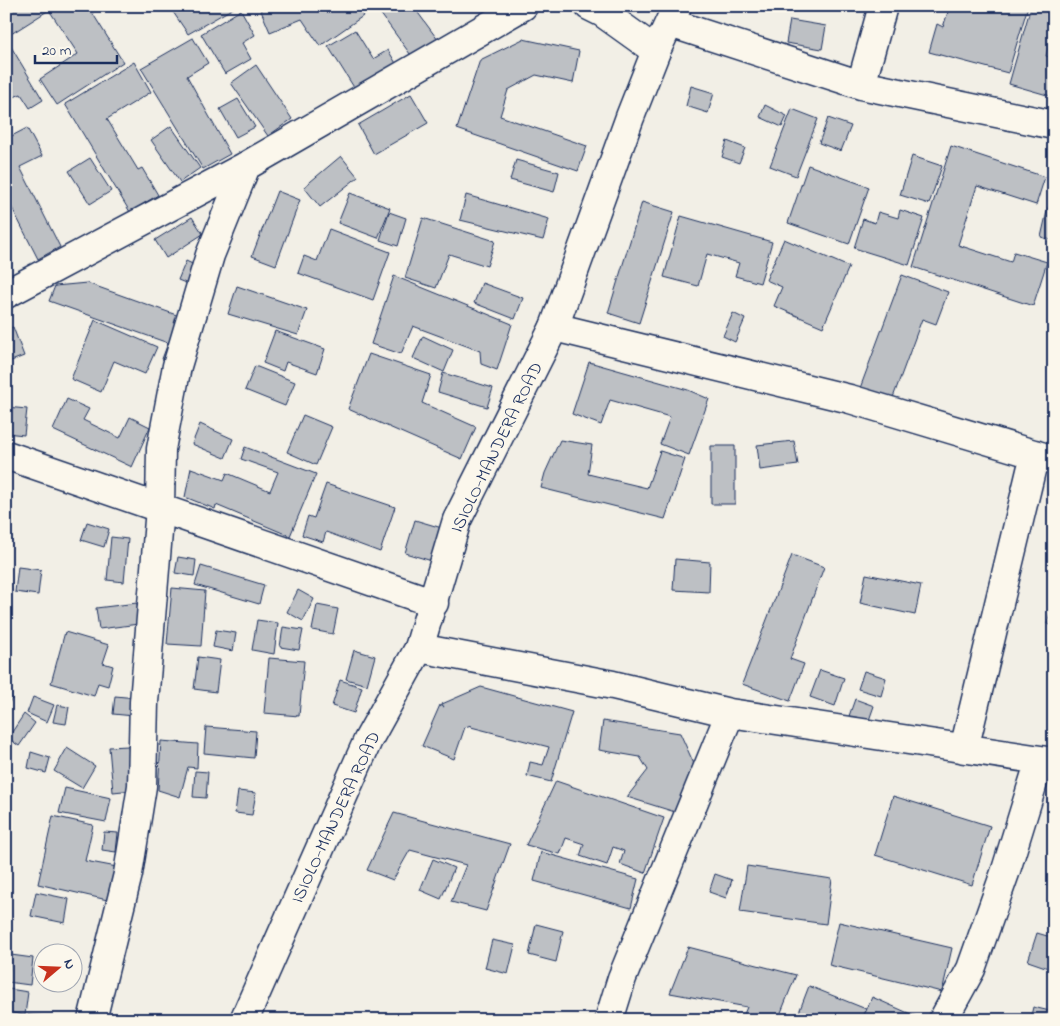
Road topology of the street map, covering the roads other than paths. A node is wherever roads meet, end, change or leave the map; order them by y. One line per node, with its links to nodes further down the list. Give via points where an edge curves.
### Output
1 (523, 6): 8 (main road)
2 (589, 6): 5 (main road)
3 (883, 6): 6 (main road)
4 (674, 14): 5 (main road, ISIOLO-MANDERA ROAD); 6 (main road)
5 (656, 51): 10 (main road, ISIOLO-MANDERA ROAD)
6 (861, 85): 7 (main road)
7 (1054, 125)
8 (246, 166): 9 (main road); 13 (main road, via 210,255 177,366 161,449)
9 (6, 294)
10 (554, 327): 12 (main road, via 850,399); 14 (main road, ISIOLO-MANDERA ROAD, via 457,520)
11 (6, 455): 13 (main road)
12 (1044, 457): 17 (main road)
13 (160, 508): 14 (main road); 19 (main road, via 144,702 142,786 128,874)
14 (434, 603): 15 (main road, ISIOLO-MANDERA ROAD)
15 (419, 648): 16 (main road, via 613,685); 20 (main road, ISIOLO-MANDERA ROAD, via 368,740)
16 (730, 713): 17 (main road); 21 (main road, via 622,978)
17 (964, 749): 18 (main road)
18 (1047, 761): 22 (main road, via 971,969)
19 (92, 1020)
20 (244, 1020)
21 (609, 1020)
22 (943, 1020)

